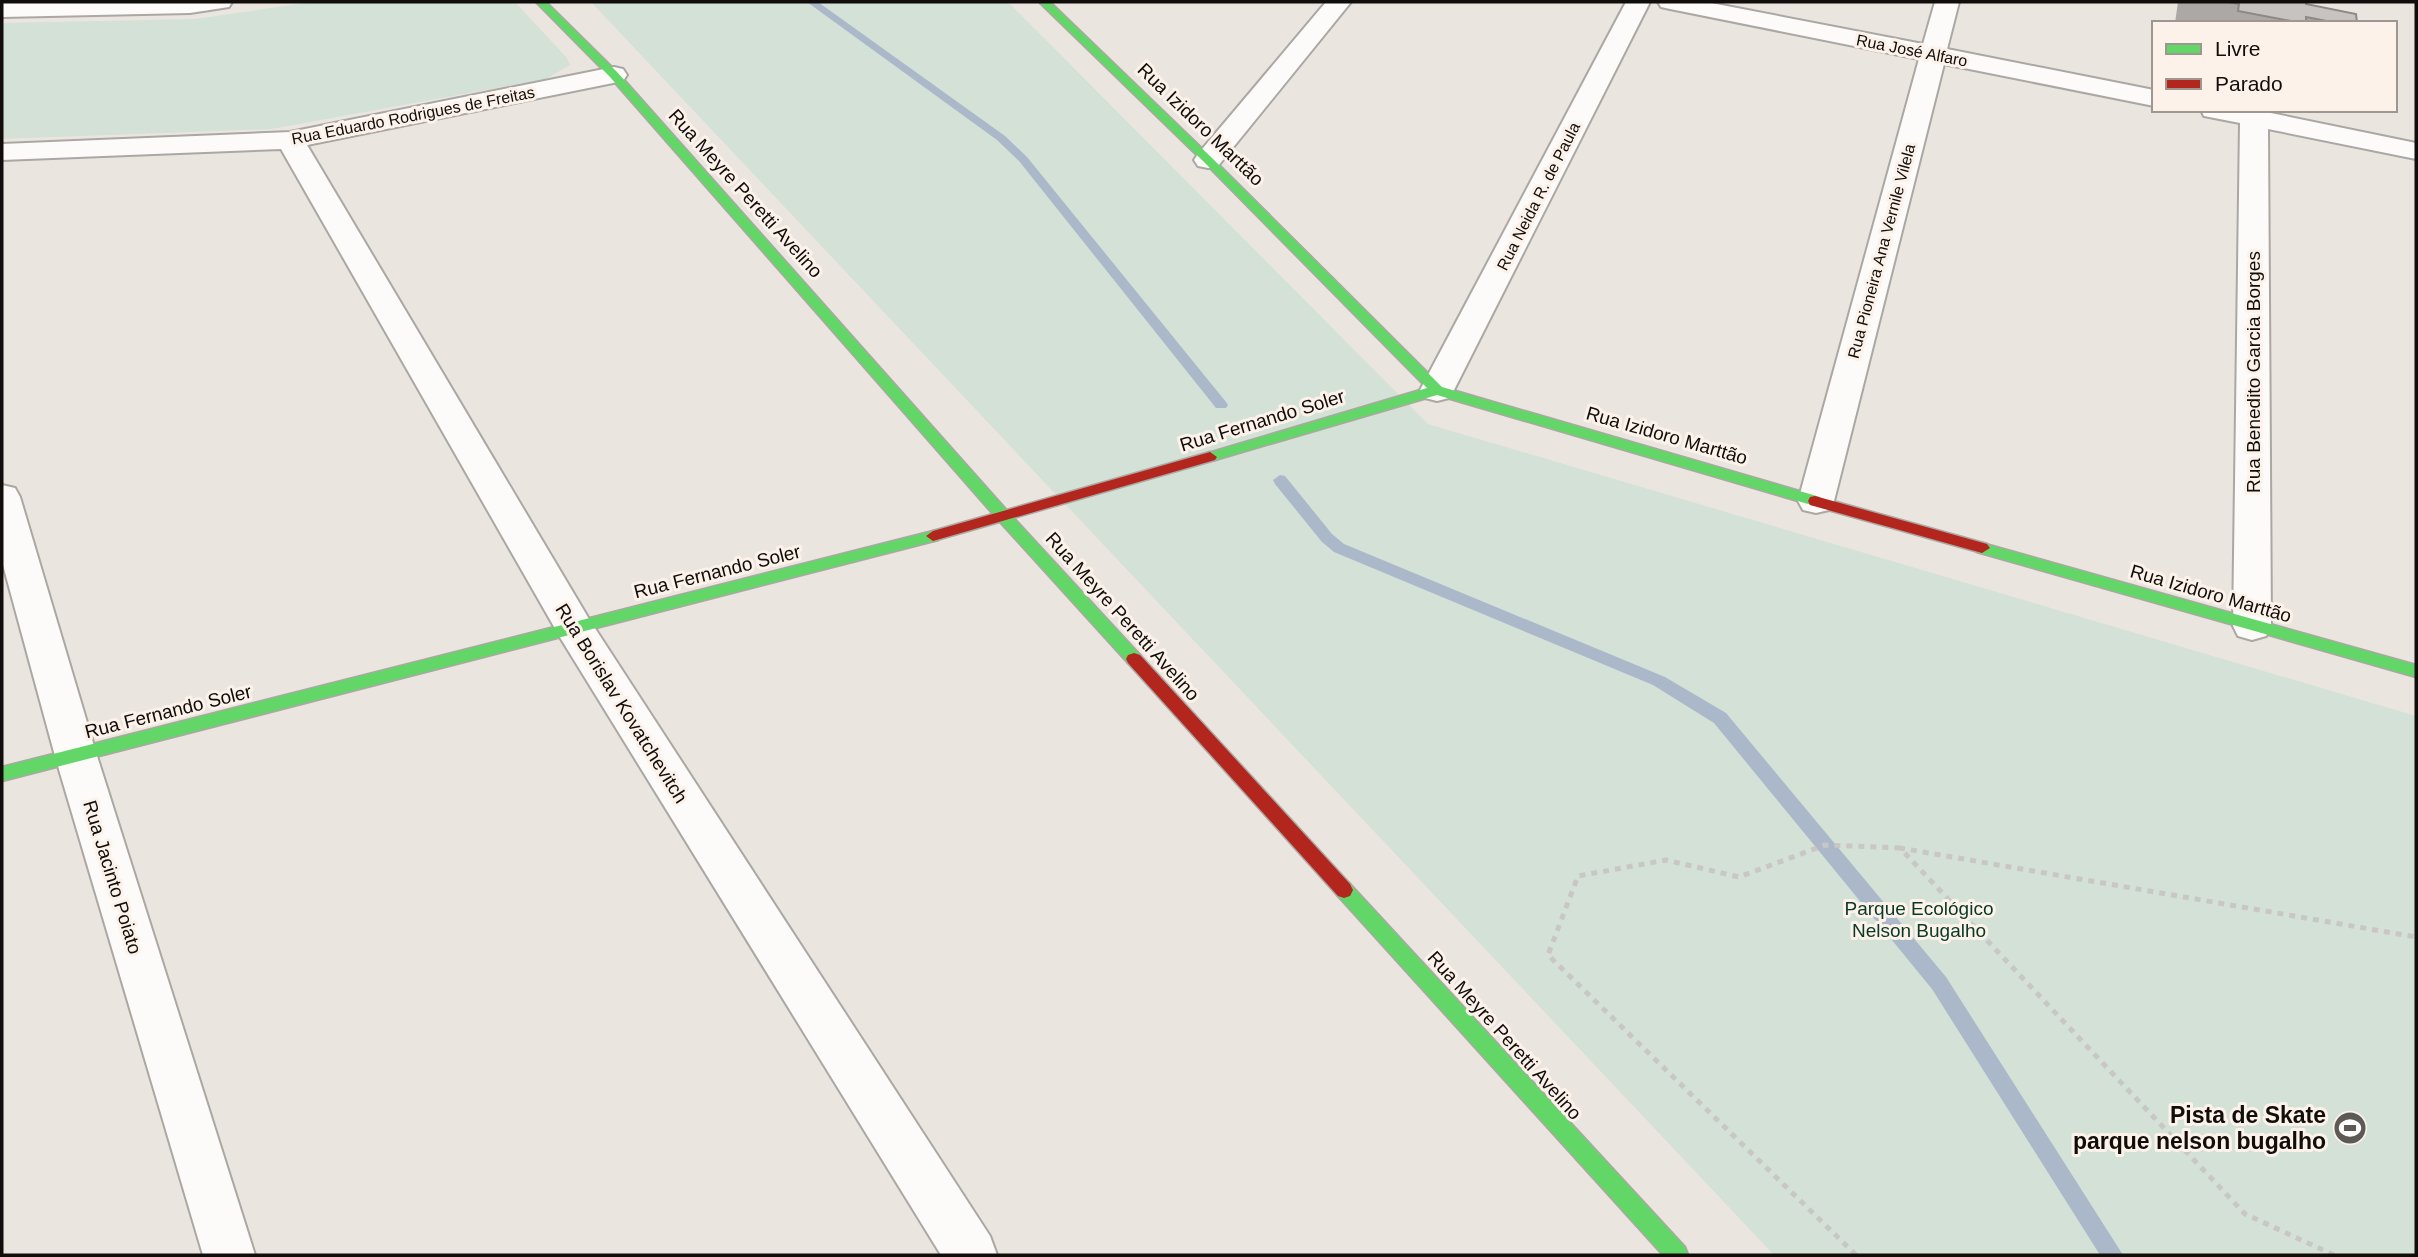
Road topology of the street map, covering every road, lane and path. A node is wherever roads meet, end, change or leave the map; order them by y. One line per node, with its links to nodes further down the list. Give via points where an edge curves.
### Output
1 (220, 2): 8 (street)
2 (541, 2): 11 (street, Rua Meyre Peretti Avelino)
3 (1044, 2): 18 (street, Rua Izidoro Marttão)
4 (1339, 2): 18 (street)
5 (1639, 2): 19 (street, Rua Neida R. de Paula)
6 (1670, 2): 10 (street, Rua José Alfaro)
7 (1947, 2): 10 (street, Rua Pioneira Ana Vernile Vilela)
8 (189, 4): 9 (street)
9 (2, 10)
10 (1933, 54): 12 (street, Rua José Alfaro); 21 (street, Rua Pioneira Ana Vernile Vilela)
11 (614, 75): 15 (street, Rua Eduardo Rodrigues de Freitas); 22 (street, Rua Meyre Peretti Avelino)
12 (2152, 98)
13 (2224, 112): 14 (street)
14 (2254, 118): 16 (street); 23 (street, Rua Benedito Garcia Borges)
15 (290, 140): 17 (street, Rua Eduardo Rodrigues de Freitas); 24 (street, Rua Borislav Kovatchevitch)
16 (2416, 151)
17 (2, 152)
18 (1208, 160): 19 (street, Rua Izidoro Marttão)
19 (1437, 390): 21 (street, Rua Izidoro Marttão); 22 (street, Rua Fernando Soler)
20 (2, 497): 26 (street, Rua Jacinto Poiato)
21 (1816, 501): 23 (street, Rua Izidoro Marttão)
22 (1006, 518): 24 (street, Rua Fernando Soler); 32 (street, Rua Meyre Peretti Avelino)
23 (2252, 626): 25 (street, Rua Izidoro Marttão)
24 (575, 629): 26 (street, Rua Fernando Soler); 31 (street, Rua Borislav Kovatchevitch)
25 (2416, 671)
26 (76, 756): 27 (street, Rua Fernando Soler); 30 (street, Rua Jacinto Poiato)
27 (2, 774)
28 (1900, 848): 29 (path); 33 (path, via 1825,845 1738,877 1665,860 1578,876 1548,955); 34 (path, via 2245,1214)
29 (2416, 937)
30 (229, 1255)
31 (971, 1255)
32 (1677, 1255)
33 (1856, 1255)
34 (2334, 1255)

